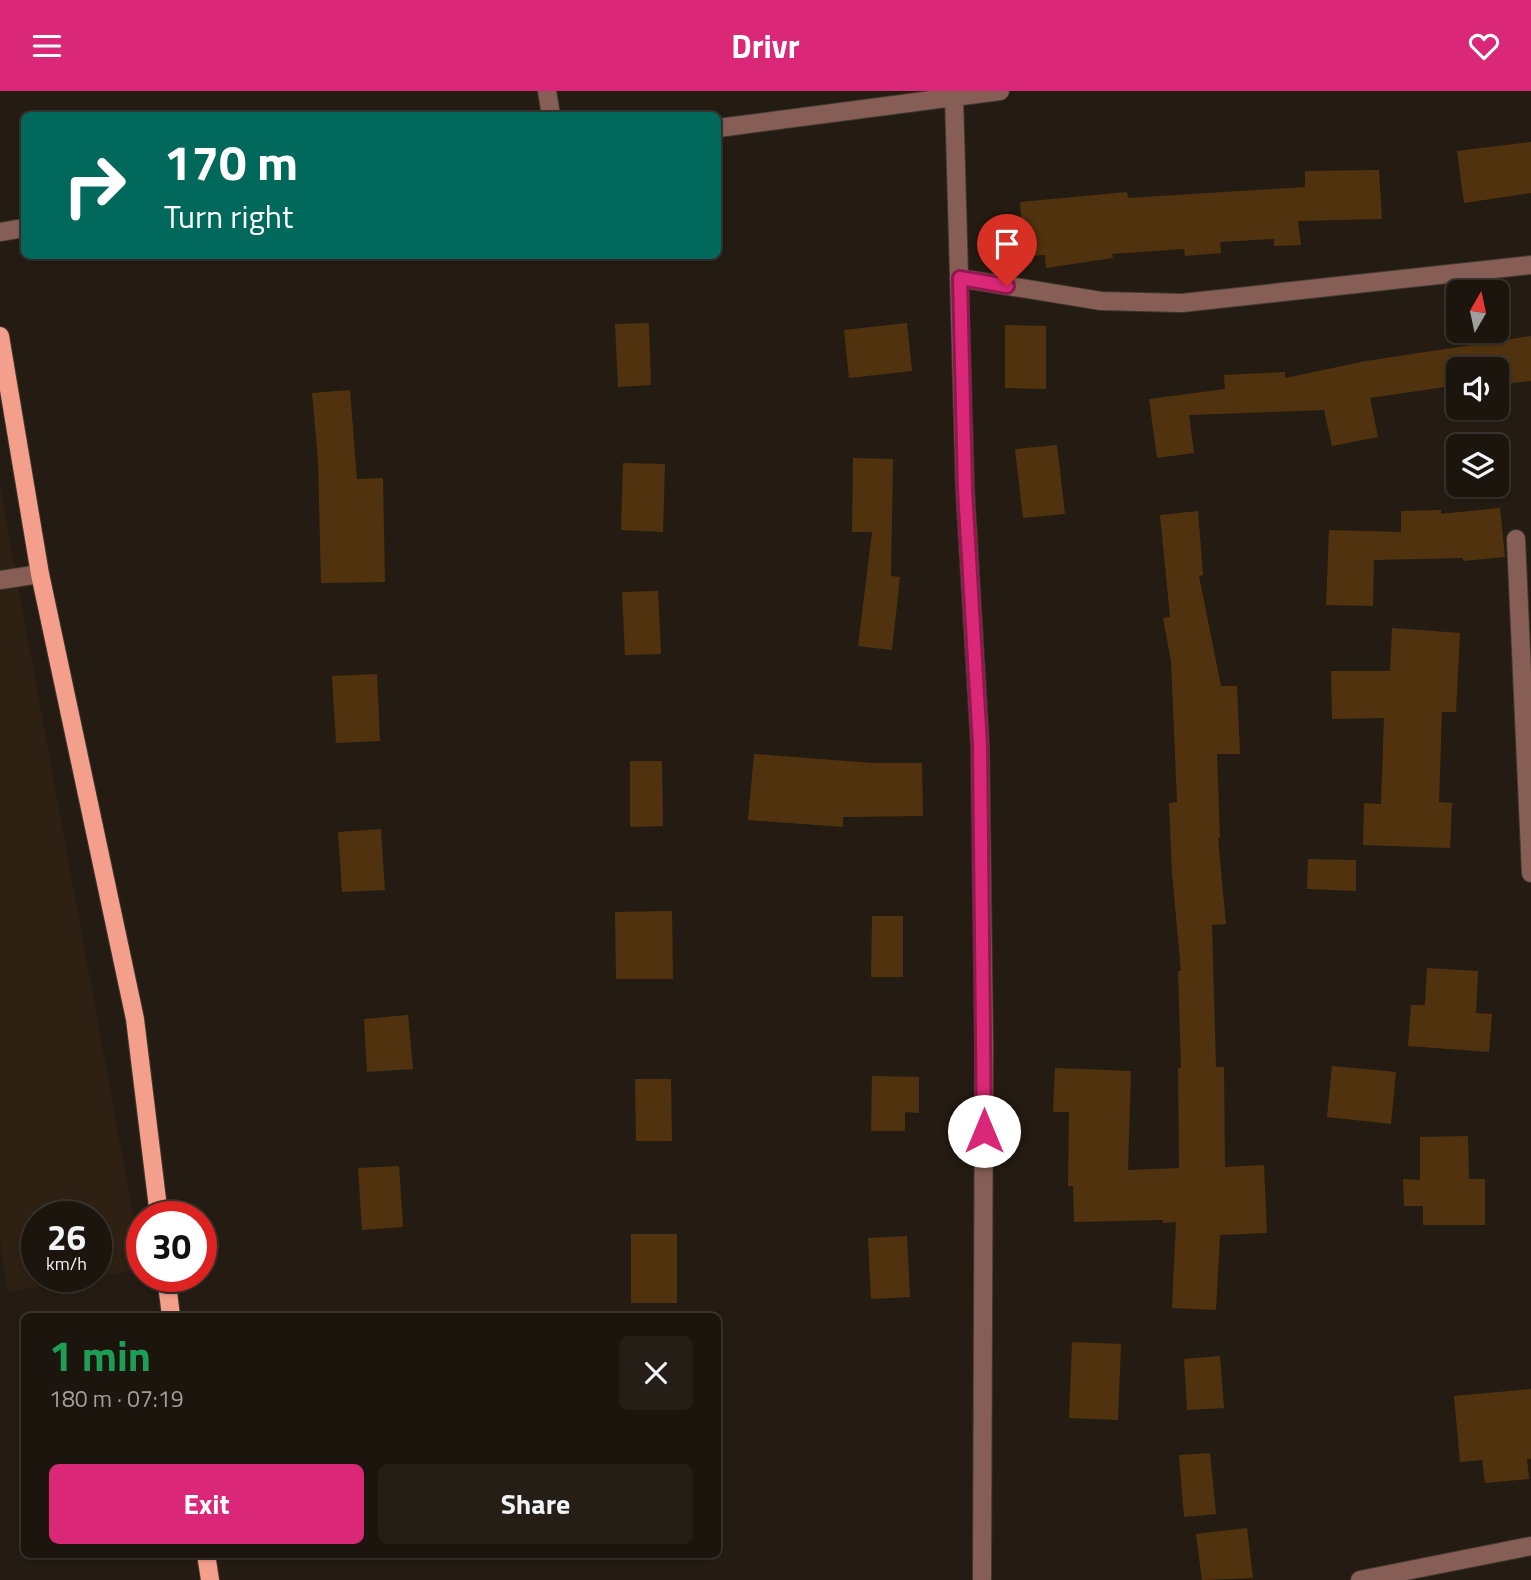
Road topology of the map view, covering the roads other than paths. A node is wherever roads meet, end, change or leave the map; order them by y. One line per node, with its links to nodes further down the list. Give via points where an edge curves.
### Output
1 (547, 91): 4 (street)
2 (1000, 91): 3 (street)
3 (954, 97): 5 (street); 9 (street)
4 (550, 112)
5 (721, 128)
6 (21, 228): 7 (street)
7 (0, 232)
8 (1531, 265): 9 (street, via 1182,303 1101,302)
9 (960, 278): 21 (street, via 965,490 980,745)
10 (0, 335): 12 (main road)
11 (1516, 539): 14 (street)
12 (40, 574): 13 (street); 15 (main road, via 135,1019)
13 (0, 580)
14 (1531, 873)
15 (157, 1201)
16 (168, 1292): 17 (main road)
17 (171, 1313)
18 (1531, 1545): 22 (street)
19 (206, 1558): 20 (main road)
20 (209, 1580)
21 (982, 1580)
22 (1360, 1580)

